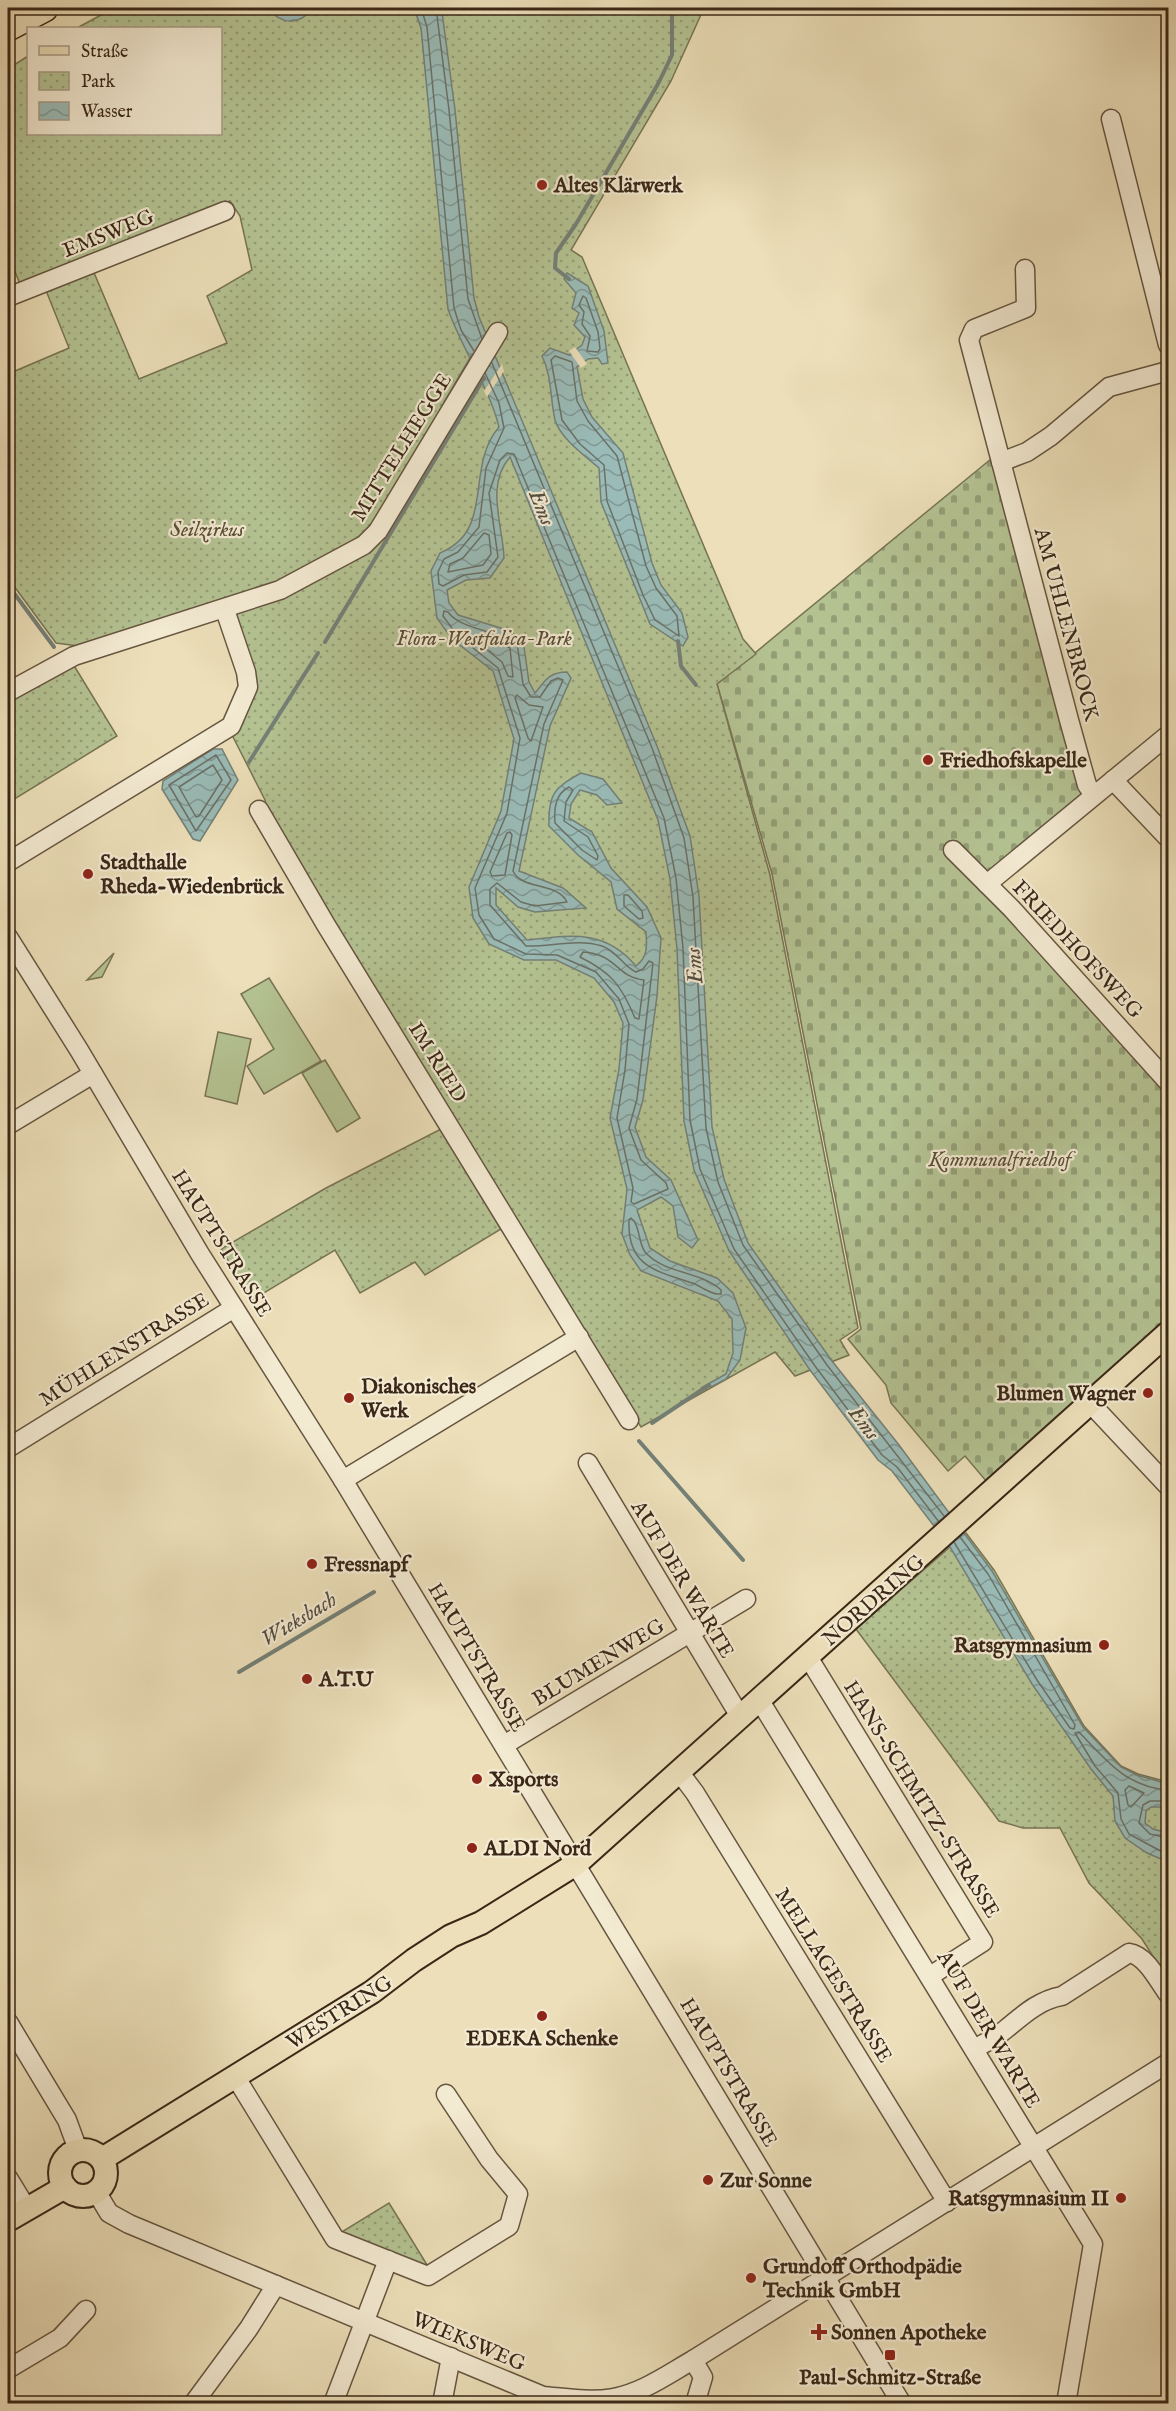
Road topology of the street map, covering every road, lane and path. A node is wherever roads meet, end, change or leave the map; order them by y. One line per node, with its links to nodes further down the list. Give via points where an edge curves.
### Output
1 (44, 8): 2 (highway)
2 (8, 27)
3 (1110, 119): 8 (street)
4 (225, 211): 6 (street, EMSWEG)
5 (1025, 269): 10 (street, AM UHLENBROCK, via 1026,308 974,329 969,340)
6 (8, 297)
7 (498, 332): 11 (street, MITTELHEGGE, via 378,531 364,545 280,590)
8 (1168, 345)
9 (1168, 371): 10 (street, via 1109,387 1051,436 1027,452)
10 (1001, 462): 15 (street, AM UHLENBROCK, via 1078,753)
11 (225, 609): 12 (street, MITTELHEGGE, via 74,656); 19 (street, via 248,687 231,726)
12 (8, 692)
13 (1168, 735): 14 (street)
14 (1113, 780): 15 (street); 17 (street)
15 (1094, 795): 20 (street)
16 (260, 810): 27 (street, IM RIED, via 326,925)
17 (1168, 838)
18 (953, 849): 20 (street, FRIEDHOFSWEG)
19 (8, 862)
20 (987, 884): 23 (street, FRIEDHOFSWEG)
21 (8, 937): 22 (street, HAUPTSTRASSE)
22 (93, 1074): 24 (street); 25 (street, HAUPTSTRASSE)
23 (1168, 1082)
24 (8, 1125)
25 (234, 1308): 30 (street, MÜHLENSTRASSE); 32 (street, HAUPTSTRASSE)
26 (1168, 1333): 28 (main road, NORDRING)
27 (579, 1337): 29 (street, IM RIED); 32 (street)
28 (1090, 1404): 33 (street); 36 (main road, NORDRING)
29 (629, 1420)
30 (8, 1448)
31 (588, 1463): 35 (street, AUF DER WARTE)
32 (343, 1480): 39 (street, HAUPTSTRASSE)
33 (1168, 1486)
34 (746, 1599): 35 (street, BLUMENWEG)
35 (688, 1633): 38 (street, AUF DER WARTE); 39 (street, BLUMENWEG)
36 (808, 1658): 37 (main road, NORDRING); 42 (street, HANS-SCHMITZ-STRASSE, via 983,1942)
37 (760, 1701): 38 (main road, NORDRING); 42 (street, AUF DER WARTE)
38 (741, 1718): 40 (main road, NORDRING)
39 (504, 1745): 41 (street, HAUPTSTRASSE)
40 (680, 1773): 41 (main road, NORDRING); 55 (street, MELLAGESTRASSE)
41 (576, 1864): 47 (main road, WESTRING, via 414,1959 372,1992); 59 (street, HAUPTSTRASSE)
42 (930, 1976): 45 (street, AUF DER WARTE)
43 (1168, 1994): 45 (street, via 1142,1959 1129,1953 1062,1996 1050,1998 1016,2018 1006,2030)
44 (8, 2022): 50 (street, via 67,2120)
45 (974, 2049): 49 (street, AUF DER WARTE)
46 (1168, 2063): 49 (street)
47 (235, 2076): 51 (main road, WESTRING); 58 (street, via 335,2239)
48 (446, 2094): 58 (street, via 489,2159 518,2194 515,2209 509,2226 428,2276)
49 (1034, 2146): 55 (street); 72 (street, AUF DER WARTE, via 1093,2244)
50 (78, 2150): 51 (main road, via 87,2150); 53 (main road, via 63,2161 60,2170)
51 (102, 2159): 54 (main road, via 106,2178)
52 (8, 2178): 56 (street)
53 (65, 2187): 54 (main road, via 79,2196); 56 (main road)
54 (97, 2193): 60 (street, WIEKSWEG, via 109,2213 129,2224)
55 (947, 2202): 59 (street)
56 (27, 2209): 57 (main road)
57 (8, 2220)
58 (388, 2260): 62 (street)
59 (825, 2277): 64 (street, WIEKSWEG); 71 (street, HAUPTSTRASSE)
60 (276, 2285): 62 (street, WIEKSWEG); 67 (street)
61 (86, 2310): 65 (street, via 60,2338)
62 (364, 2321): 63 (street, WIEKSWEG); 68 (street)
63 (451, 2357): 66 (street, WIEKSWEG, via 543,2396); 69 (street)
64 (693, 2360): 66 (street, WIEKSWEG, via 636,2391); 70 (street, via 702,2377)
65 (8, 2369)
66 (592, 2402)
67 (194, 2403)
68 (333, 2403)
69 (441, 2403)
70 (695, 2403)
71 (902, 2403)
72 (1066, 2403)

